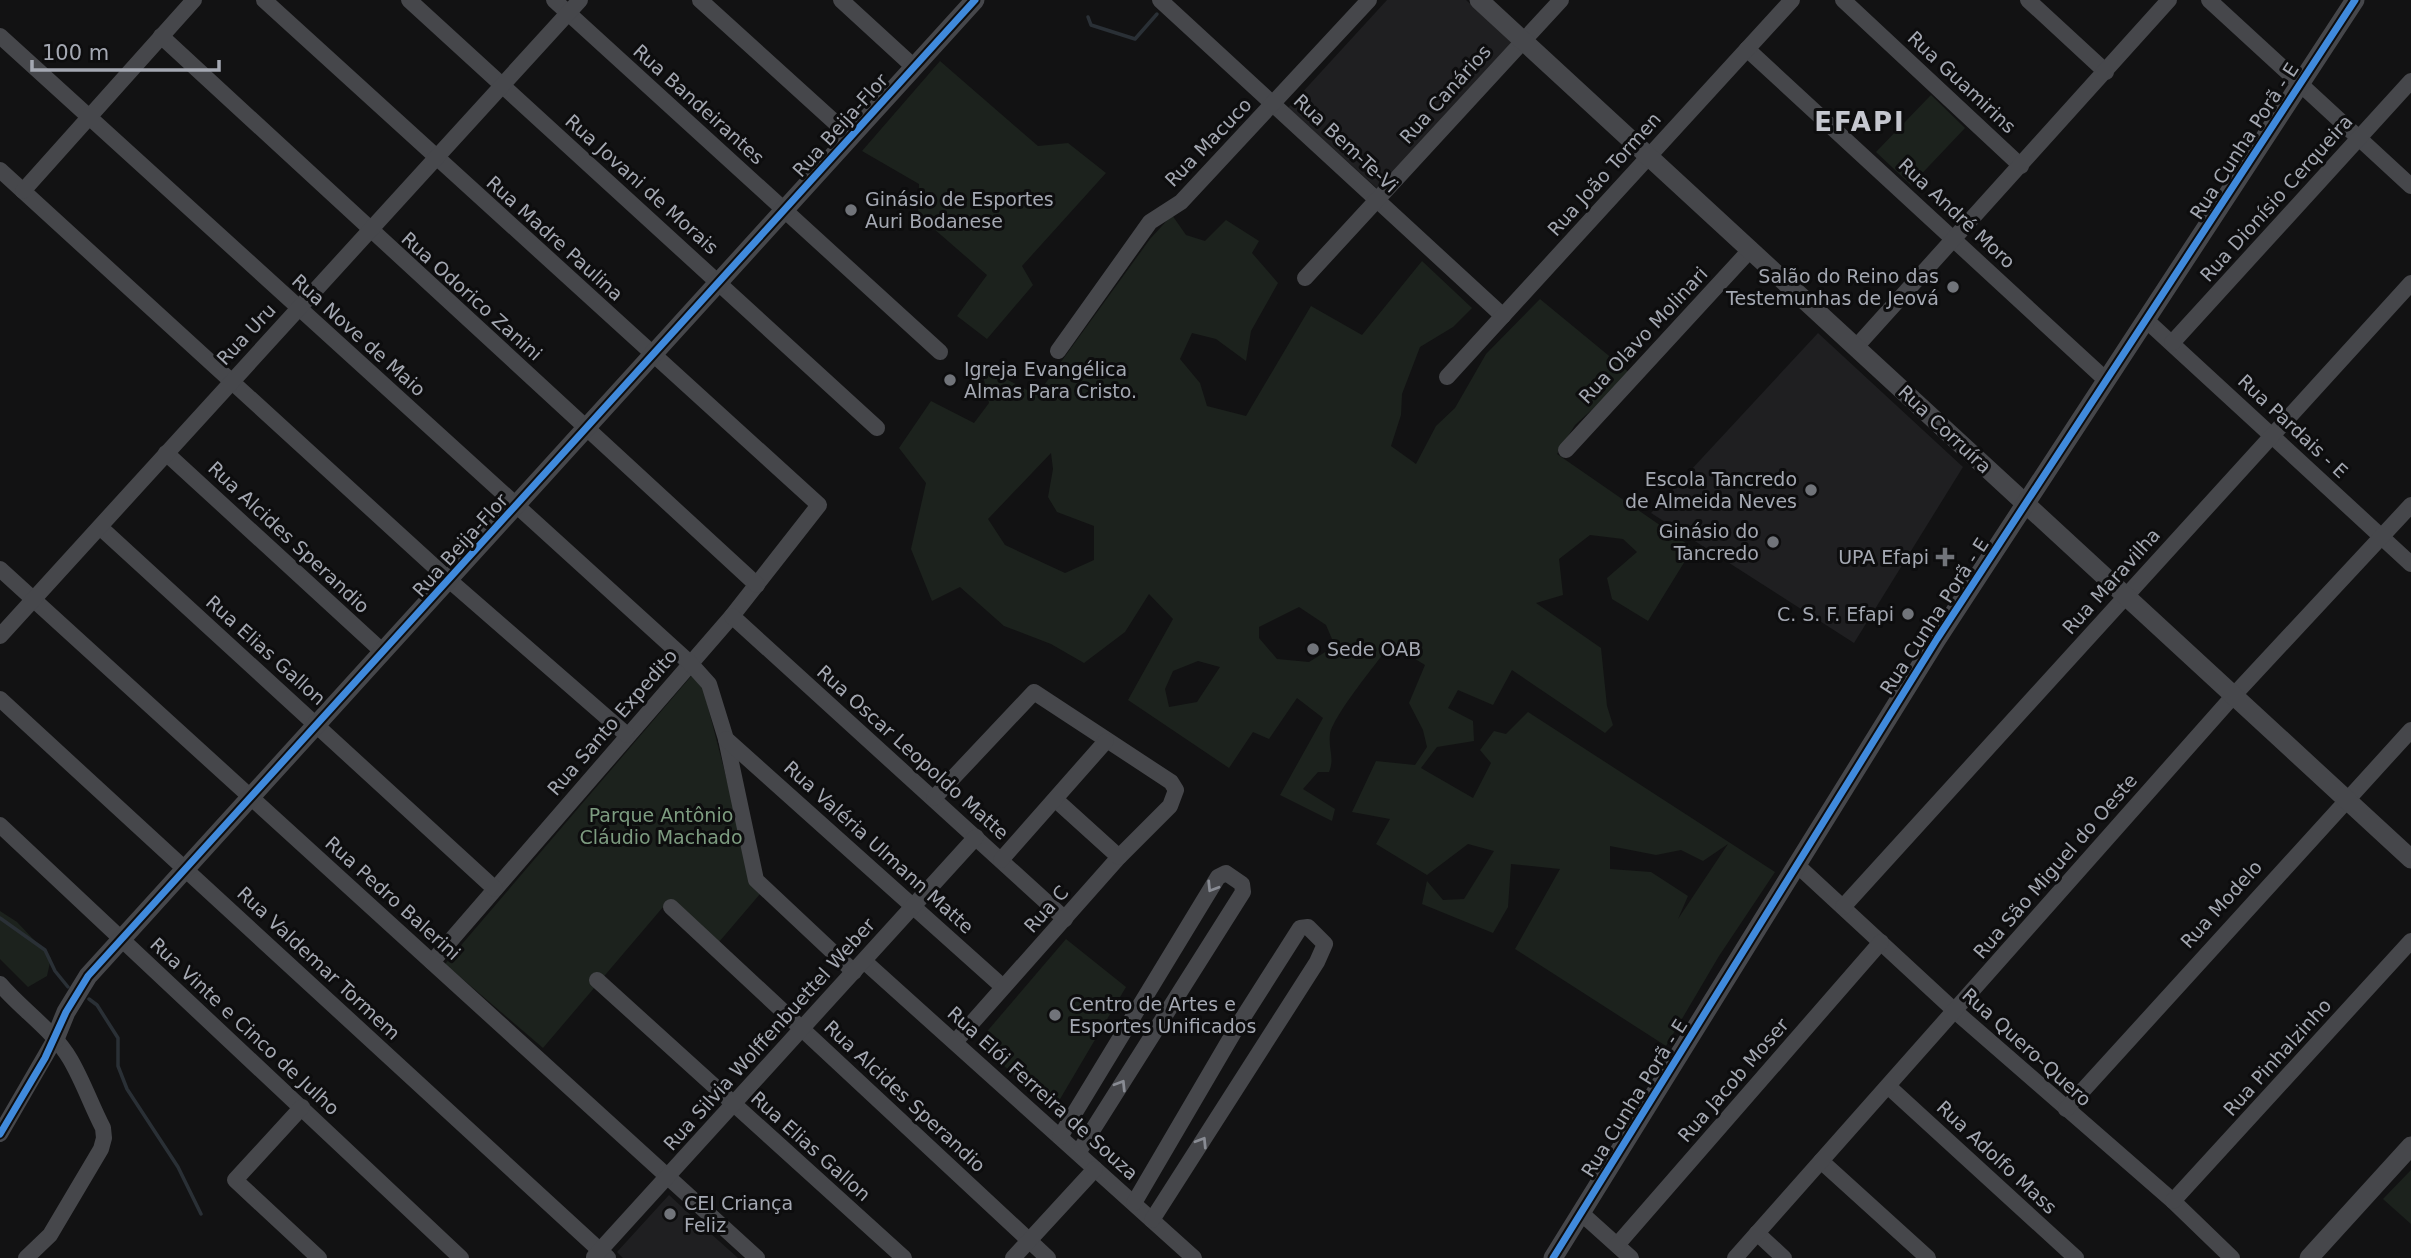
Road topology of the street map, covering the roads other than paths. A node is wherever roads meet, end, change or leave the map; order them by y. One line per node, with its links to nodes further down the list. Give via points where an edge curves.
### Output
1 (194, 0): 21 (street)
2 (264, 0): 34 (street, Rua Madre Paulina)
3 (409, 0): 28 (street, Rua Jovani de Morais)
4 (554, 0): 19 (street, Rua Bandeirantes)
5 (580, 0): 19 (street, Rua Uru)
6 (700, 0): 31 (street)
7 (841, 0): 24 (street)
8 (975, 0): 24 (street, Rua Beija-Flor)
9 (1369, 0): 29 (street, Rua Macuco)
10 (1479, 0): 22 (street, Rua Corruíra)
11 (1560, 0): 22 (street, Rua Canários)
12 (1792, 0): 23 (street, Rua João Tormen)
13 (1843, 0): 35 (street, Rua Guamirins)
14 (2028, 0): 25 (street)
15 (2169, 0): 25 (street)
16 (2209, 0): 27 (street)
17 (2355, 0): 27 (street, Rua Cunha Porã - E)
18 (1170, 3): 29 (street, Rua Bem-Te-Vi)
19 (568, 13): 28 (street, Rua Uru); 40 (street, Rua Bandeirantes)
20 (0, 36): 30 (street, Rua Nove de Maio)
21 (161, 36): 30 (street); 41 (street, Rua Odorico Zanini)
22 (1522, 41): 33 (street, Rua Corruíra); 39 (street, Rua Canários)
23 (1747, 49): 33 (street, Rua João Tormen); 42 (street, Rua André Moro)
24 (914, 67): 31 (street, Rua Beija-Flor)
25 (2106, 72): 35 (street)
26 (2411, 81): 32 (street, Rua Dionísio Cerqueira)
27 (2300, 83): 32 (street); 49 (street, Rua Cunha Porã - E)
28 (501, 85): 34 (street, Rua Uru); 45 (street, Rua Jovani de Morais)
29 (1274, 104): 39 (street, Rua Bem-Te-Vi); 53 (street, Rua Macuco, via 1181,202 1150,222)
30 (88, 120): 38 (street); 47 (street, Rua Nove de Maio)
31 (851, 137): 40 (street, Rua Beija-Flor)
32 (2359, 138): 37 (street); 50 (street, Rua Dionísio Cerqueira)
33 (1649, 156): 43 (street, Rua Corruíra); 48 (street, Rua João Tormen)
34 (436, 158): 41 (street, Rua Uru); 54 (street, Rua Madre Paulina)
35 (2021, 166): 42 (street)
36 (0, 170): 38 (street)
37 (2411, 186)
38 (23, 191): 57 (street)
39 (1376, 200): 44 (street, Rua Canários); 48 (street, Rua Bem-Te-Vi)
40 (785, 210): 45 (street, Rua Beija-Flor); 52 (street, Rua Bandeirantes)
41 (369, 231): 47 (street, Rua Uru); 59 (street, Rua Odorico Zanini)
42 (1954, 239): 51 (street); 56 (street, Rua André Moro)
43 (1751, 249): 51 (street, Rua Corruíra); 61 (street, Rua Olavo Molinari)
44 (1304, 278)
45 (720, 282): 54 (street, Rua Beija-Flor); 58 (street, Rua Jovani de Morais)
46 (2411, 283): 60 (street, Rua Maravilha)
47 (299, 308): 57 (street, Rua Uru); 66 (street, Rua Nove de Maio)
48 (1503, 316): 55 (street, Rua João Tormen)
49 (2146, 320): 50 (street, Rua Pardais - E); 56 (street, Rua Cunha Porã - E)
50 (2172, 343): 60 (street, Rua Pardais - E)
51 (1856, 347): 63 (street, Rua Corruíra)
52 (940, 352)
53 (1058, 352)
54 (653, 356): 59 (street, Rua Beija-Flor); 64 (street, Rua Madre Paulina)
55 (1447, 377)
56 (2106, 380): 63 (street, Rua Cunha Porã - E)
57 (229, 382): 62 (street, Rua Uru); 71 (street)
58 (877, 428)
59 (587, 430): 66 (street, Rua Beija-Flor); 72 (street, Rua Odorico Zanini)
60 (2272, 434): 68 (street, Rua Pardais - E); 73 (street, Rua Maravilha)
61 (1566, 450)
62 (166, 453): 67 (street, Rua Uru); 77 (street, Rua Alcides Sperandio)
63 (2025, 504): 73 (street, Rua Corruíra); 95 (street, Rua Cunha Porã - E)
64 (819, 505): 72 (street, Rua Santo Expedito)
65 (2411, 505): 68 (street, Rua São Miguel do Oeste)
66 (516, 508): 71 (street, Rua Beija-Flor); 78 (street, Rua Nove de Maio)
67 (101, 528): 74 (street, Rua Uru); 81 (street, Rua Elias Gallon)
68 (2382, 538): 69 (street, Rua Pardais - E); 79 (street, Rua São Miguel do Oeste)
69 (2411, 564)
70 (0, 569): 74 (street, Rua Pedro Balerini)
71 (449, 580): 77 (street, Rua Beija-Flor); 83 (street)
72 (757, 585): 75 (street, Rua Santo Expedito)
73 (2126, 595): 79 (street, Rua Corruíra); 100 (street, Rua Maravilha)
74 (33, 601): 76 (street, Rua Uru); 86 (street, Rua Pedro Balerini)
75 (732, 616): 78 (street, Rua Santo Expedito); 87 (street, Rua Oscar Leopoldo Matte)
76 (0, 636)
77 (383, 652): 81 (street, Rua Beija-Flor)
78 (691, 664): 83 (street, Rua Santo Expedito); 84 (street, Rua Nove de Maio, via 709,684)
79 (2235, 694): 88 (street, Rua Corruíra); 110 (street, Rua São Miguel do Oeste)
80 (0, 699): 96 (street, Rua Valdemar Tormem)
81 (317, 725): 86 (street, Rua Beija-Flor); 97 (street, Rua Elias Gallon)
82 (2411, 730): 88 (street, Rua Modelo)
83 (627, 735): 97 (street, Rua Santo Expedito)
84 (726, 738): 98 (street, Rua Valéria Ulmann Matte); 106 (street, Rua Elói Ferreira de Souza, via 756,880)
85 (1106, 741): 87 (street, via 1034,692); 89 (street); 92 (street, Rua C, via 1171,782 1176,790 1170,806)
86 (251, 797): 96 (street, Rua Beija-Flor); 105 (street, Rua Pedro Balerini)
87 (934, 798): 91 (street, Rua Oscar Leopoldo Matte)
88 (2346, 799): 93 (street, Rua Corruíra); 117 (street, Rua Modelo)
89 (1056, 800): 92 (street); 94 (street)
90 (0, 825): 102 (street, Rua Vinte e Cinco de Julho)
91 (976, 837): 94 (street, Rua Oscar Leopoldo Matte); 98 (street, Rua Silvia Wolffenbuettel Weber)
92 (1119, 857): 101 (street, Rua C)
93 (2411, 859)
94 (1001, 860): 101 (street, Rua Oscar Leopoldo Matte)
95 (1797, 864): 100 (street, Rua Quero-Quero); 127 (street, Rua Cunha Porã - E)
96 (186, 869): 102 (street, Rua Beija-Flor); 132 (street, Rua Valdemar Tormem)
97 (495, 889): 105 (street, Rua Santo Expedito)
98 (915, 905): 106 (street, Rua Silvia Wolffenbuettel Weber); 109 (street, Rua Valéria Ulmann Matte)
99 (671, 908): 111 (street, Rua Alcides Sperandio)
100 (1843, 908): 104 (street, Rua Quero-Quero)
101 (1065, 919): 109 (street, Rua C)
102 (121, 939): 112 (street, Rua Beija-Flor, via 88,976); 116 (street, Rua Vinte e Cinco de Julho)
103 (2411, 941): 125 (street, Rua Pinhalzinho)
104 (1881, 942): 110 (street, Rua Quero-Quero); 131 (street, Rua Jacob Moser)
105 (432, 962): 124 (street, Rua Pedro Balerini)
106 (859, 966): 111 (street, Rua Silvia Wolffenbuettel Weber); 113 (street, Rua Elói Ferreira de Souza)
107 (597, 980): 115 (street, Rua Elias Gallon)
108 (0, 984): 112 (street)
109 (1003, 987): 113 (street, Rua C)
110 (1956, 1012): 114 (street, Rua São Miguel do Oeste); 117 (street, Rua Quero-Quero)
111 (802, 1029): 115 (street, Rua Silvia Wolffenbuettel Weber); 130 (street, Rua Alcides Sperandio)
112 (55, 1039): 118 (street, Rua Beija-Flor); 133 (street, via 70,1059 104,1138 50,1235)
113 (955, 1042): 119 (street, Rua Elói Ferreira de Souza)
114 (1889, 1087): 122 (street, Rua São Miguel do Oeste); 146 (street, Rua Adolfo Mass)
115 (734, 1104): 124 (street, Rua Silvia Wolffenbuettel Weber); 137 (street, Rua Elias Gallon)
116 (302, 1107): 134 (street, via 235,1180); 135 (street, Rua Vinte e Cinco de Julho)
117 (2066, 1109): 125 (street, Rua Quero-Quero)
118 (0, 1134)
119 (1060, 1137): 121 (street, Rua Elói Ferreira de Souza); 121 (street, one-way to 119, via 1243,892 1242,884 1226,873 1218,877)
120 (2411, 1146): 148 (street)
121 (1078, 1153): 123 (street, Rua Elói Ferreira de Souza)
122 (1821, 1161): 129 (street, Rua São Miguel do Oeste); 145 (street)
123 (1095, 1169): 126 (street, Rua Elói Ferreira de Souza); 130 (street)
124 (668, 1177): 132 (street, Rua Silvia Wolffenbuettel Weber); 136 (street, Rua Pedro Balerini)
125 (2173, 1201): 147 (street, Rua Quero-Quero)
126 (1134, 1203): 128 (street, Rua Elói Ferreira de Souza); 128 (street, one-way to 126, via 1317,962 1325,944 1308,927 1300,928 1237,1027)
127 (1581, 1213): 131 (street); 141 (street, Rua Cunha Porã - E)
128 (1152, 1220): 140 (street, Rua Elói Ferreira de Souza)
129 (1757, 1233): 143 (street, Rua São Miguel do Oeste); 144 (street)
130 (1029, 1241): 138 (street); 139 (street, Rua Alcides Sperandio)
131 (1617, 1245): 142 (street)
132 (600, 1255)
133 (26, 1258)
134 (319, 1258)
135 (461, 1258)
136 (757, 1258)
137 (904, 1258)
138 (1013, 1258)
139 (1048, 1258)
140 (1194, 1258)
141 (1553, 1258)
142 (1631, 1258)
143 (1735, 1258)
144 (1784, 1258)
145 (1928, 1258)
146 (2076, 1258)
147 (2232, 1258)
148 (2309, 1258)

